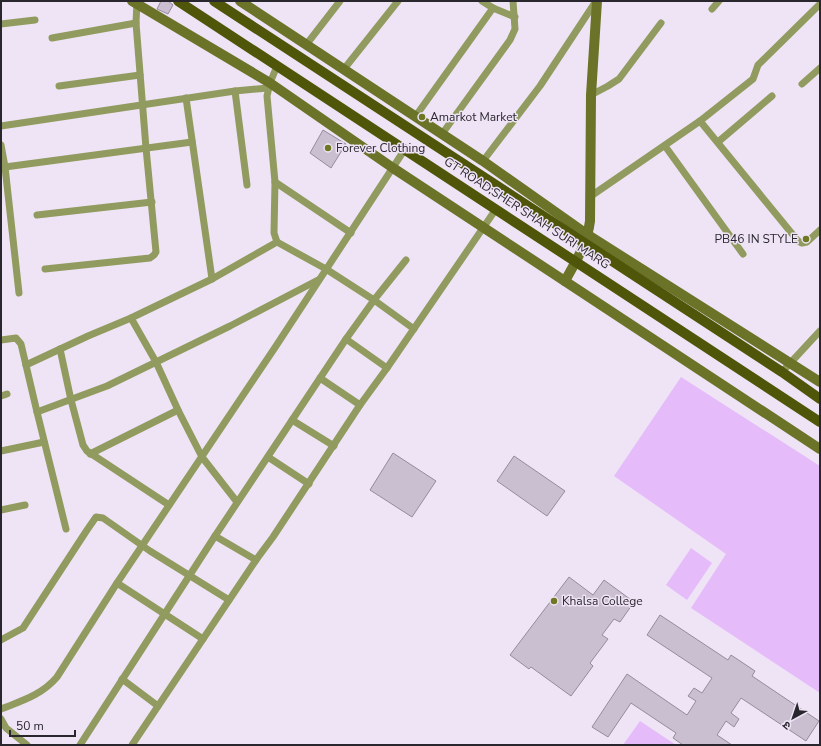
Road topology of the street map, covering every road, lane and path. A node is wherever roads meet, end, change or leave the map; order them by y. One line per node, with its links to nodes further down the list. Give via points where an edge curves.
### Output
1 (178, 1): 21 (main road, GT ROAD;SHER SHAH SURI MARG)
2 (240, 1): 20 (main road)
3 (340, 1): 20 (street)
4 (398, 1): 23 (street)
5 (482, 1): 12 (street)
6 (513, 1): 14 (street)
7 (596, 1): 29 (main road); 43 (street, via 540,86)
8 (719, 1): 13 (street)
9 (135, 2): 16 (street); 27 (main road)
10 (220, 3): 55 (main road, GT ROAD;SHER SHAH SURI MARG, via 337,83)
11 (820, 4): 34 (street, via 758,65 753,79)
12 (493, 8): 14 (street); 33 (street)
13 (712, 9)
14 (515, 17): 36 (street, via 510,40)
15 (35, 20): 17 (street)
16 (136, 23): 19 (street); 24 (street)
17 (1, 24)
18 (661, 24): 29 (street, via 619,79)
19 (52, 38)
20 (306, 45): 23 (main road)
21 (277, 66): 27 (street); 42 (main road, GT ROAD;SHER SHAH SURI MARG)
22 (820, 68): 25 (street)
23 (344, 69): 33 (main road)
24 (140, 75): 26 (street); 32 (street)
25 (802, 84)
26 (59, 86)
27 (269, 86): 28 (street); 45 (main road); 46 (street, via 267,101)
28 (235, 91): 31 (street); 47 (street)
29 (591, 95): 48 (main road)
30 (772, 96): 38 (street)
31 (186, 98): 32 (street); 37 (street)
32 (142, 105): 35 (street); 41 (street)
33 (415, 117): 36 (main road)
34 (700, 121): 38 (street); 40 (street)
35 (1, 126)
36 (442, 134): 43 (main road)
37 (192, 142): 41 (street); 62 (street)
38 (718, 142): 53 (street, via 798,241 808,242)
39 (1, 145): 44 (street)
40 (665, 146): 48 (street); 57 (street)
41 (146, 148): 44 (street); 49 (street)
42 (405, 149): 45 (street); 50 (main road, GT ROAD;SHER SHAH SURI MARG)
43 (483, 161): 55 (main road)
44 (5, 167): 65 (street)
45 (393, 168): 52 (main road); 54 (street)
46 (275, 182): 54 (street); 56 (street, via 274,233)
47 (247, 185)
48 (591, 196): 55 (main road)
49 (152, 202): 51 (street); 60 (street, via 156,252 152,257)
50 (496, 209): 52 (street); 59 (main road, GT ROAD;SHER SHAH SURI MARG)
51 (37, 215)
52 (484, 228): 64 (main road); 68 (street)
53 (820, 230)
54 (351, 233): 61 (street)
55 (587, 239): 59 (main road); 74 (main road); 77 (main road, GT ROAD;SHER SHAH SURI MARG)
56 (277, 242): 61 (street); 62 (street)
57 (742, 254)
58 (406, 260): 66 (street)
59 (576, 261): 64 (main road); 86 (main road, GT ROAD;SHER SHAH SURI MARG)
60 (45, 269)
61 (326, 270): 63 (street); 66 (street)
62 (212, 279): 67 (street)
63 (318, 280): 73 (street); 92 (street)
64 (565, 281): 89 (main road)
65 (20, 293)
66 (374, 300): 68 (street); 70 (street)
67 (131, 318): 72 (street); 73 (street)
68 (414, 329): 76 (street)
69 (820, 331): 74 (street)
70 (346, 339): 76 (street); 78 (street)
71 (1, 340): 75 (street, via 19,340)
72 (60, 349): 75 (street); 81 (street)
73 (156, 362): 81 (street, via 108,386); 83 (street)
74 (790, 363): 77 (street); 79 (main road)
75 (26, 365): 84 (street)
76 (388, 368): 82 (street)
77 (782, 372): 80 (main road, GT ROAD;SHER SHAH SURI MARG)
78 (320, 378): 82 (street); 85 (street)
79 (820, 382)
80 (820, 399)
81 (70, 400): 84 (street); 91 (street, via 83,445)
82 (360, 405): 88 (street)
83 (178, 410): 91 (street); 92 (street)
84 (36, 412): 87 (street)
85 (292, 420): 88 (street); 93 (street)
86 (820, 422)
87 (44, 442): 90 (street); 99 (street)
88 (334, 446): 94 (street)
89 (820, 449)
90 (1, 451)
91 (90, 454): 97 (street)
92 (202, 457): 95 (street); 97 (street)
93 (268, 457): 94 (street); 95 (street)
94 (309, 484): 102 (street)
95 (237, 502): 100 (street)
96 (25, 505): 98 (street)
97 (169, 505): 101 (street)
98 (1, 510)
99 (66, 529)
100 (215, 536): 102 (street); 103 (street)
101 (142, 545): 103 (street); 104 (street); 107 (street, via 103,518 96,517 23,628)
102 (256, 560): 105 (street)
103 (190, 576): 105 (street); 106 (street)
104 (117, 583): 106 (street); 111 (street, via 52,683 40,693)
105 (229, 600): 108 (street)
106 (165, 614): 108 (street); 109 (street)
107 (1, 640)
108 (203, 640): 110 (street)
109 (122, 679): 110 (street); 114 (street)
110 (158, 706): 115 (street)
111 (1, 709)
112 (1, 720): 113 (street, via 6,728)
113 (27, 745)
114 (80, 745)
115 (132, 745)

